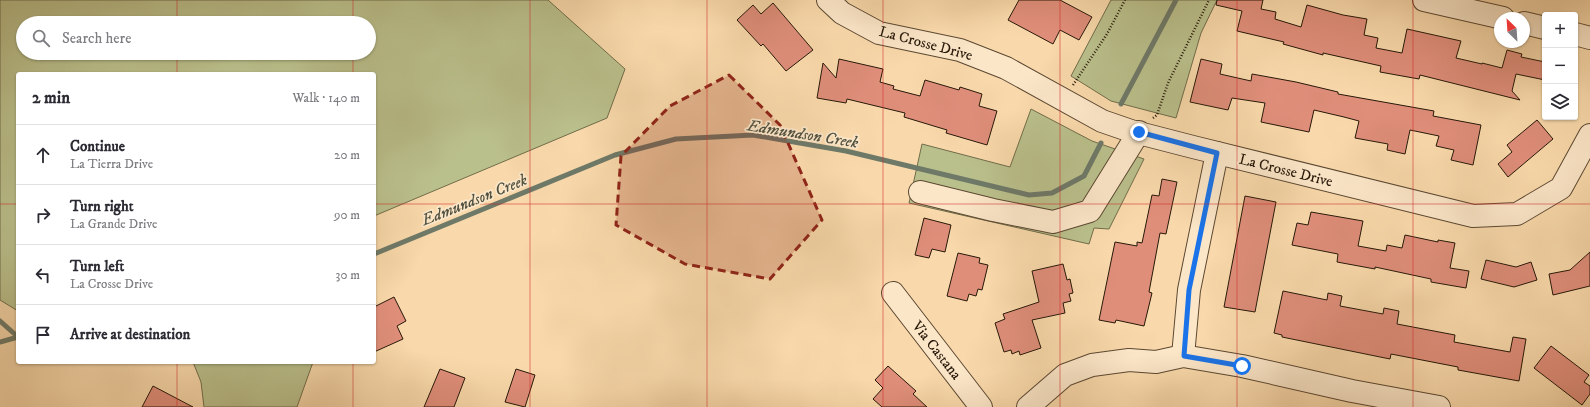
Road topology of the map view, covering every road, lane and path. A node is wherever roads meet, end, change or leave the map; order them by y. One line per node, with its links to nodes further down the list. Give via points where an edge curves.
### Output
1 (828, 0): 10 (street, La Crosse Drive, via 842,13 880,33 960,50 1006,68)
2 (1125, 0): 10 (path, via 1107,34)
3 (1209, 0): 11 (path, via 1168,83 1157,115)
4 (1424, 0): 5 (street)
5 (1494, 16)
6 (1530, 24): 7 (street)
7 (1542, 27)
8 (1578, 35): 9 (street)
9 (1590, 38)
10 (1063, 100): 11 (street, La Crosse Drive, via 1102,121)
11 (1139, 132): 13 (street, La Crosse Drive); 14 (street, via 1090,211 1054,222)
12 (1590, 134): 13 (street, La Crosse Drive, via 1561,188 1517,214 1473,216)
13 (1217, 153): 16 (street, via 1189,290)
14 (920, 192)
15 (893, 293): 17 (street, Via Castana)
16 (1184, 356): 18 (street, via 1156,362 1129,360 1092,365 1065,375); 19 (street)
17 (981, 407)
18 (1028, 407)
19 (1439, 407)

